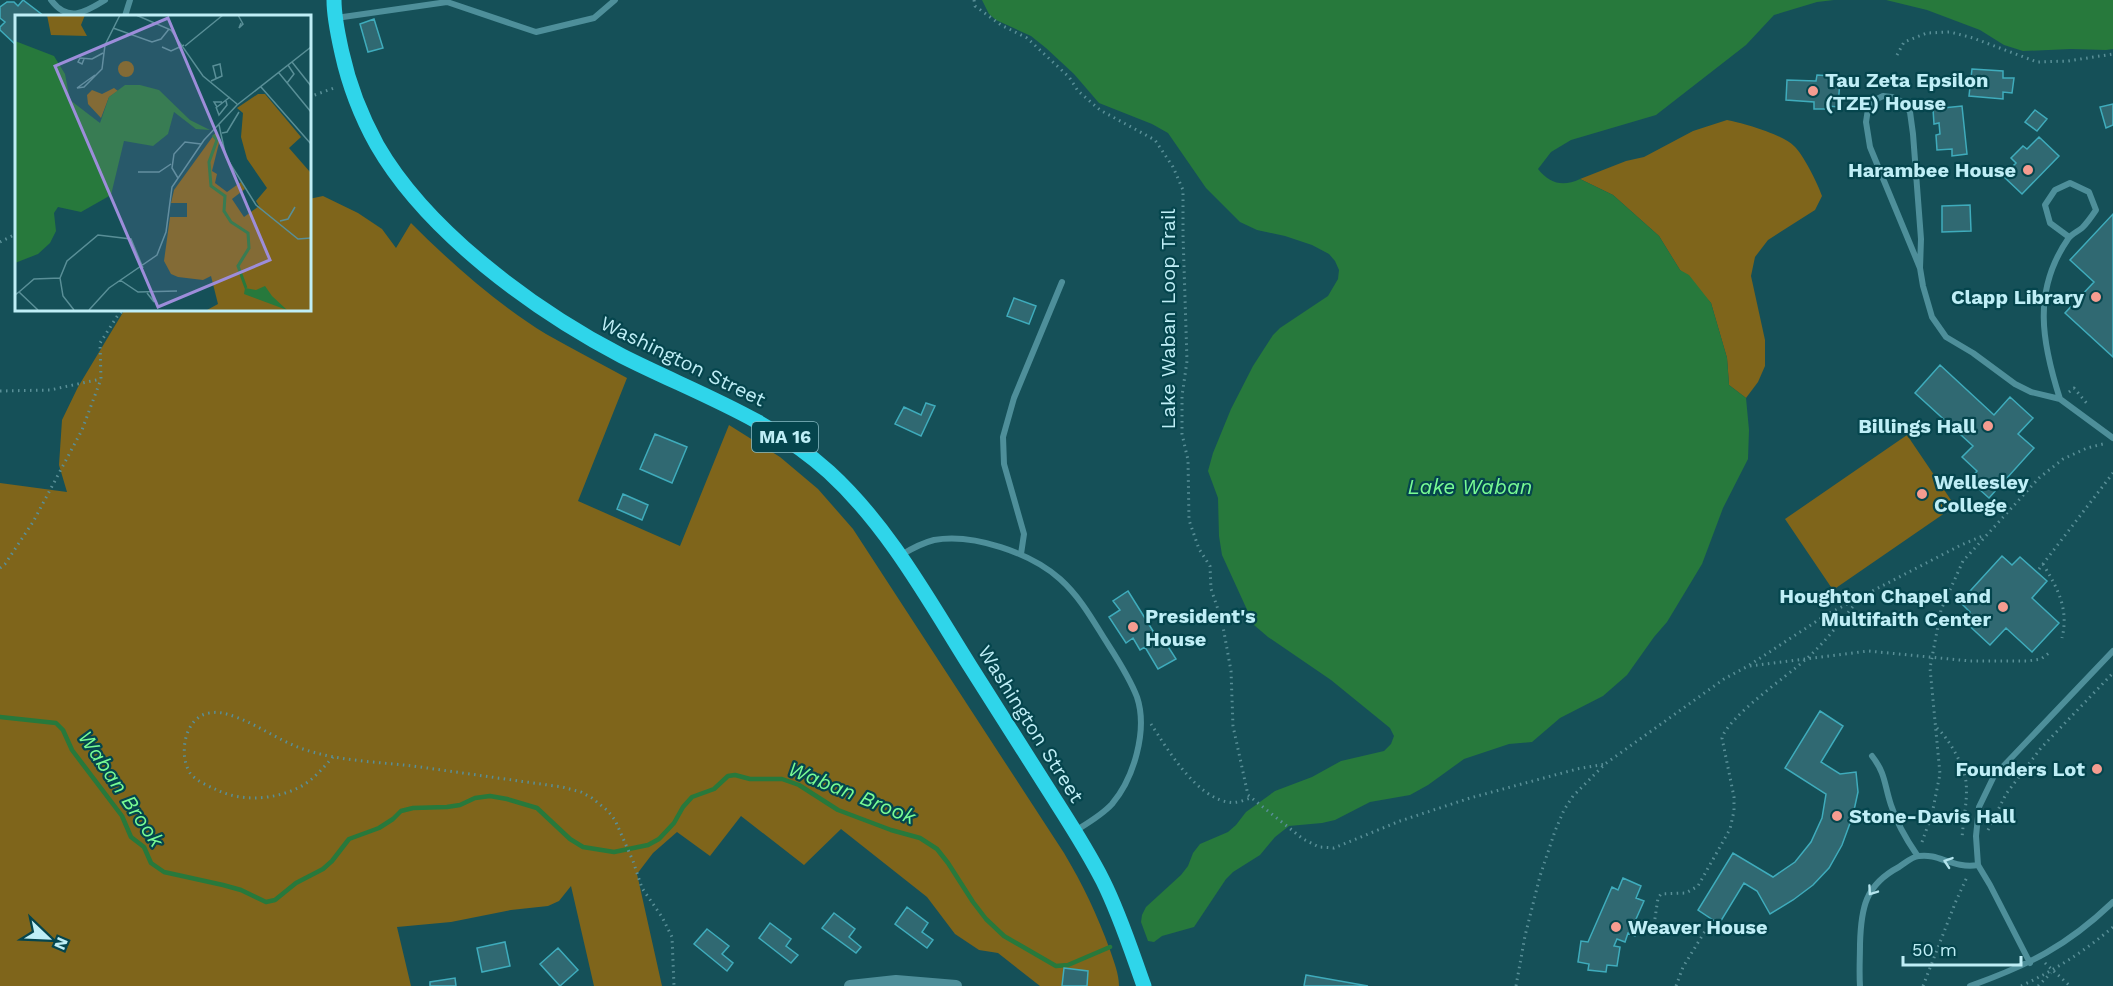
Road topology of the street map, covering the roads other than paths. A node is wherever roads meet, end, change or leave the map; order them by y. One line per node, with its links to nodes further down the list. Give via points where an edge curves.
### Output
1 (51, 0): 2 (lane, via 65,11 80,13)
2 (105, 0)
3 (130, 0): 6 (lane)
4 (334, 0): 7 (main road, Washington Street / MA 16)
5 (615, 0): 7 (lane, via 594,18 536,32 447,2)
6 (125, 15)
7 (335, 18): 14 (main road, Washington Street / MA 16, via 350,83 369,130 397,175 484,265 585,336 739,411 789,440 846,489)
8 (2069, 237): 8 (lane, via 2084,227 2096,210 2089,192 2070,183 2055,190 2045,205 2050,224); 11 (lane, via 2051,269 2043,297 2044,335)
9 (1920, 268): 9 (lane, via 1910,112 1903,102 1883,96 1868,109 1869,147); 11 (lane, via 1932,317 1946,337 2015,384)
10 (1062, 282): 13 (lane, via 1014,398 1003,437 1004,464 1024,534)
11 (2060, 399): 12 (lane)
12 (2113, 438)
13 (1021, 554): 14 (lane, via 980,542 942,539 921,544); 17 (lane, via 1052,572 1076,595 1123,668 1139,706 1140,737 1123,786 1105,810)
14 (900, 556): 17 (main road, Washington Street / MA 16)
15 (2113, 651): 19 (lane, via 1985,790 1976,836)
16 (1872, 756): 18 (lane, via 1882,769 1902,834)
17 (1075, 831): 24 (main road, Washington Street / MA 16, via 1112,899)
18 (1917, 855): 19 (lane, one-way to 18, via 1958,866); 25 (lane, one-way to 25, via 1887,873 1866,899 1861,919)
19 (1978, 865): 21 (lane)
20 (2113, 902): 21 (lane, via 2067,941)
21 (2030, 963): 26 (lane)
22 (850, 986): 23 (street, via 896,981)
23 (956, 986)
24 (1144, 986)
25 (1860, 986)
26 (1970, 986)

